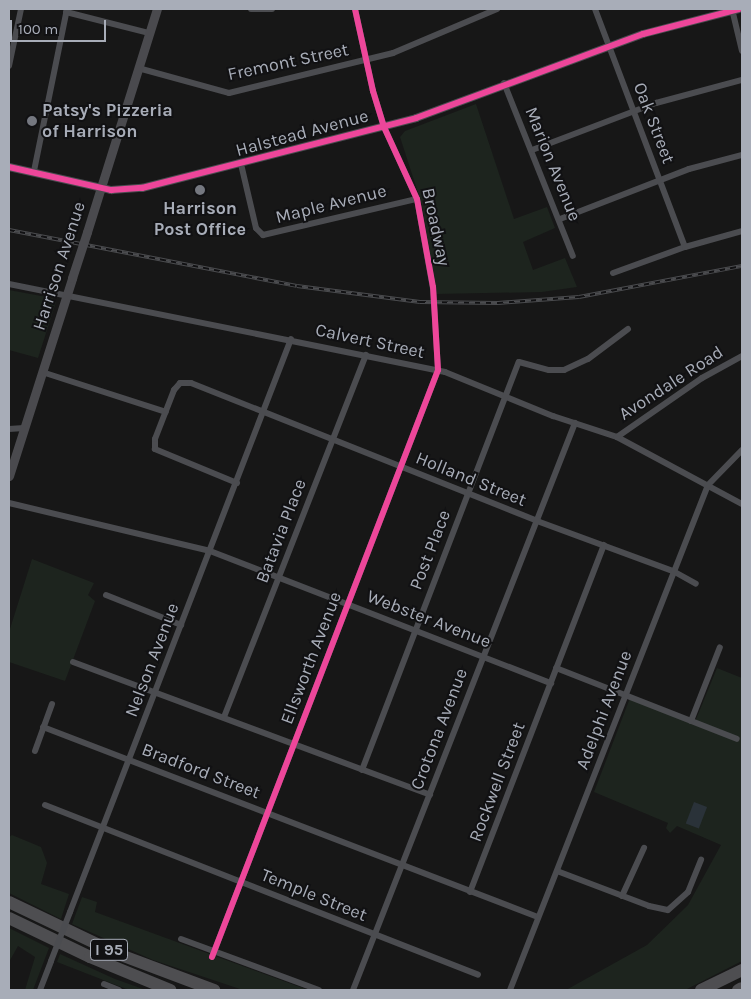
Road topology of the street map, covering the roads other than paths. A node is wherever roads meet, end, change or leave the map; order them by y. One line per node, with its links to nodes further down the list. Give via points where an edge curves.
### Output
1 (21, 9): 14 (street)
2 (157, 9): 10 (main road, Harrison Avenue)
3 (251, 9): 4 (street)
4 (272, 9)
5 (356, 9): 13 (street, Broadway)
6 (497, 9): 13 (street, Fremont Street, via 428,40)
7 (595, 9): 11 (street, Oak Street)
8 (735, 9): 11 (street, Halstead Avenue, via 660,28); 12 (street)
9 (66, 10): 10 (street); 24 (street)
10 (149, 33): 15 (main road, Harrison Avenue)
11 (609, 46): 17 (street, Halstead Avenue); 18 (street, Oak Street)
12 (742, 51)
13 (366, 61): 15 (street, Fremont Street, via 229,94); 19 (street, Broadway)
14 (9, 66)
15 (138, 68): 26 (main road, Harrison Avenue)
16 (742, 80): 18 (street)
17 (504, 83): 19 (street, Halstead Avenue, via 462,103); 20 (street, Marion Avenue)
18 (634, 112): 20 (street); 25 (street, Oak Street)
19 (384, 127): 22 (street, Halstead Avenue); 27 (street, Broadway)
20 (532, 150): 28 (street, Marion Avenue)
21 (742, 155): 25 (street)
22 (241, 164): 26 (street, Halstead Avenue, via 142,188 120,191); 27 (street, Maple Avenue, via 256,228 262,235)
23 (9, 167): 24 (street, Halstead Avenue)
24 (34, 171): 26 (street, Halstead Avenue)
25 (660, 180): 28 (street); 30 (street, Oak Street)
26 (102, 186): 34 (main road, Harrison Avenue, bridge)
27 (417, 199): 39 (street, Broadway, bridge, via 433,289)
28 (560, 219): 31 (street, Marion Avenue)
29 (742, 231): 30 (street)
30 (685, 247): 32 (street)
31 (573, 256)
32 (612, 273)
33 (9, 284): 34 (street, Calvert Street)
34 (66, 293): 36 (street, Calvert Street); 40 (main road, Harrison Avenue)
35 (628, 329): 41 (street, Post Place, via 588,359 564,370 549,370 519,362)
36 (290, 340): 37 (street, Calvert Street); 43 (street, Nelson Avenue)
37 (366, 355): 39 (street, Calvert Street); 48 (street, Batavia Place)
38 (742, 356): 47 (street, Avondale Road, via 702,378)
39 (438, 370): 41 (street, Calvert Street); 50 (street, Ellsworth Avenue)
40 (42, 372): 42 (street); 45 (main road, Harrison Avenue)
41 (506, 397): 44 (street, Calvert Street); 54 (street, Post Place)
42 (166, 412): 43 (street, Holland Street, via 179,384 191,383); 52 (street, via 154,446)
43 (262, 414): 48 (street, Holland Street); 52 (street, Nelson Avenue)
44 (575, 423): 47 (street, Calvert Street); 57 (street, Crotona Avenue)
45 (24, 428): 46 (street); 51 (main road, Harrison Avenue)
46 (9, 429)
47 (617, 437): 53 (street, Calvert Street)
48 (332, 440): 50 (street, Holland Street); 61 (street, Batavia Place)
49 (742, 450): 53 (street, Adelphi Avenue)
50 (401, 467): 54 (street, Holland Street); 64 (street, Ellsworth Avenue)
51 (9, 476)
52 (237, 483): 59 (street, Nelson Avenue)
53 (708, 485): 56 (street, Calvert Street); 60 (street, Adelphi Avenue)
54 (468, 494): 57 (street, Holland Street); 66 (street, Post Place)
55 (9, 503): 59 (street, Webster Avenue)
56 (742, 504)
57 (537, 521): 58 (street, Holland Street); 68 (street, Crotona Avenue)
58 (604, 545): 60 (street, Holland Street); 70 (street)
59 (210, 551): 61 (street, Webster Avenue); 65 (street, Nelson Avenue)
60 (673, 571): 62 (street, Holland Street); 73 (street, Adelphi Avenue)
61 (280, 577): 64 (street, Webster Avenue); 75 (street, Batavia Place)
62 (696, 584)
63 (106, 595): 65 (street)
64 (348, 604): 66 (street, Webster Avenue); 79 (street, Ellsworth Avenue)
65 (181, 625): 72 (street, Nelson Avenue)
66 (416, 630): 68 (street, Webster Avenue); 82 (street, Post Place)
67 (720, 647): 76 (street)
68 (484, 656): 71 (street, Webster Avenue); 83 (street, Crotona Avenue)
69 (73, 662): 72 (street)
70 (556, 668): 71 (street); 73 (street)
71 (550, 683): 92 (street, Rockwell Street)
72 (155, 692): 75 (street); 81 (street, Nelson Avenue)
73 (626, 694): 76 (street); 90 (street, Adelphi Avenue)
74 (52, 704): 77 (street)
75 (224, 718): 79 (street)
76 (692, 721): 78 (street)
77 (44, 727): 80 (street); 81 (street, Bradford Street)
78 (737, 739)
79 (294, 744): 82 (street); 85 (street, Ellsworth Avenue)
80 (35, 751)
81 (129, 760): 85 (street, Bradford Street); 86 (street, Nelson Avenue)
82 (362, 770): 83 (street)
83 (430, 796): 89 (street, Crotona Avenue)
84 (45, 805): 86 (street, Temple Street)
85 (267, 812): 89 (street, Bradford Street); 91 (street, Ellsworth Avenue)
86 (102, 828): 91 (street, Temple Street); 104 (street, Nelson Avenue, bridge)
87 (644, 848): 93 (street)
88 (701, 860): 93 (street, via 692,884 678,902 663,910)
89 (403, 865): 92 (street, Bradford Street); 97 (street, Crotona Avenue)
90 (557, 871): 93 (street); 95 (street, Adelphi Avenue)
91 (241, 881): 97 (street, Temple Street); 99 (street, Ellsworth Avenue)
92 (470, 892): 95 (street, Bradford Street)
93 (622, 896)
94 (9, 902): 107 (highway, I 95, via 118,954)
95 (538, 917): 110 (street, Adelphi Avenue)
96 (9, 918): 106 (highway, I 95, via 90,957)
97 (375, 936): 101 (street, Temple Street); 109 (street, Crotona Avenue)
98 (181, 939): 99 (street)
99 (213, 954): 108 (street)
100 (742, 970): 111 (highway)
101 (478, 974)
102 (104, 984): 105 (street)
103 (742, 988): 112 (highway)
104 (40, 990)
105 (119, 990)
106 (170, 990)
107 (214, 990)
108 (319, 990)
109 (353, 990)
110 (510, 990)
111 (701, 990)
112 (738, 990)

